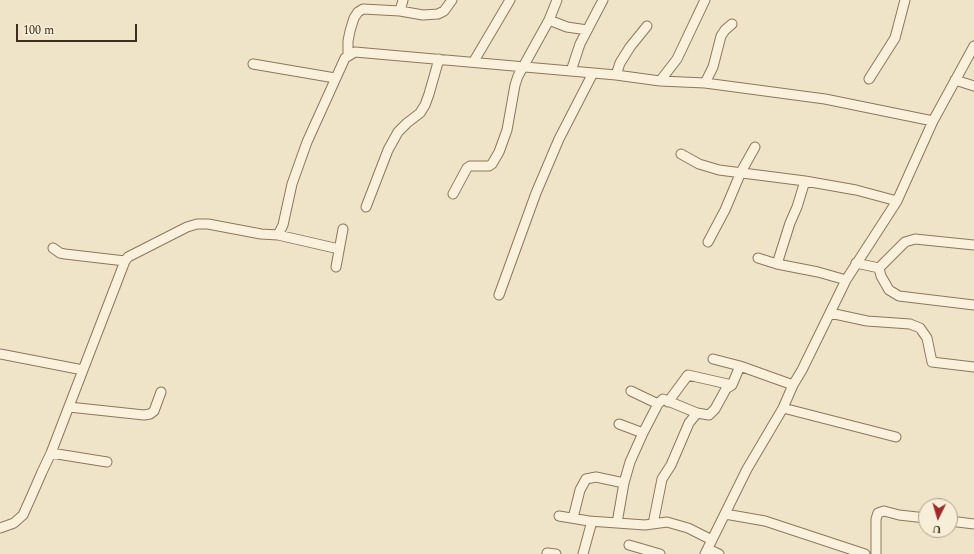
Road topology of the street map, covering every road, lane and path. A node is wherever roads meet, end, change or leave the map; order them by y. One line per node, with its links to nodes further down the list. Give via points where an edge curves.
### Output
1 (403, 0): 8 (street)
2 (452, 0): 8 (street, via 444,11 438,14 423,15)
3 (510, 0): 16 (street)
4 (557, 0): 9 (street)
5 (603, 0): 12 (street)
6 (705, 0): 25 (street, via 677,59)
7 (906, 0): 23 (street, via 895,38)
8 (400, 11): 14 (street, via 363,9 358,12 350,31)
9 (548, 20): 12 (street, via 567,27); 18 (street)
10 (732, 24): 26 (street, via 721,36 713,67)
11 (647, 26): 21 (street, via 630,47)
12 (587, 30): 19 (street)
13 (974, 48): 24 (street)
14 (348, 56): 15 (street, via 363,52); 22 (street)
15 (439, 59): 16 (street); 35 (street, via 425,105 398,132 388,150)
16 (474, 61): 18 (street)
17 (252, 64): 22 (street)
18 (523, 67): 19 (street); 33 (street, via 515,85 504,140 492,164 466,168)
19 (571, 71): 20 (street)
20 (593, 73): 21 (street); 49 (street, via 559,139 536,193)
21 (616, 75): 25 (street)
22 (335, 78): 37 (street, via 295,173 284,225)
23 (869, 78)
24 (954, 80): 27 (street); 28 (street)
25 (660, 81): 26 (street)
26 (705, 83): 28 (street, via 825,99)
27 (974, 86)
28 (933, 121): 34 (street)
29 (755, 147): 31 (street)
30 (681, 154): 31 (street, via 710,168)
31 (741, 172): 32 (street); 38 (street)
32 (805, 181): 34 (street, via 856,190); 44 (street)
33 (453, 194)
34 (897, 201): 45 (street)
35 (366, 207)
36 (343, 229): 41 (street)
37 (278, 235): 41 (street); 43 (street, via 197,224 133,254)
38 (708, 242)
39 (974, 245): 47 (street, via 909,240)
40 (53, 248): 43 (street, via 65,254)
41 (339, 249): 46 (street)
42 (758, 258): 44 (street)
43 (125, 261): 56 (street)
44 (777, 264): 48 (street)
45 (856, 264): 47 (street); 48 (street)
46 (336, 267)
47 (879, 268): 50 (street, via 889,290 899,296)
48 (846, 280): 51 (street)
49 (499, 295)
50 (974, 304)
51 (830, 313): 55 (street, via 867,322 910,324 920,328 927,338 932,362); 58 (street)
52 (0, 354): 56 (street)
53 (713, 359): 54 (street)
54 (740, 366): 57 (street); 58 (street)
55 (974, 367)
56 (83, 370): 63 (street)
57 (732, 385): 61 (street, via 688,375); 65 (street, via 726,389 709,415)
58 (793, 385): 64 (street)
59 (631, 391): 62 (street)
60 (161, 392): 63 (street, via 154,411 144,415)
61 (668, 402): 62 (street, via 663,399); 65 (street)
62 (658, 404): 67 (street)
63 (69, 407): 69 (street)
64 (783, 408): 68 (street); 72 (street, via 747,469)
65 (697, 413): 79 (street, via 689,423 671,465 662,479)
66 (619, 424): 67 (street)
67 (643, 433): 71 (street)
68 (896, 437)
69 (52, 453): 70 (street); 81 (street, via 22,515)
70 (107, 462)
71 (624, 483): 75 (street, via 596,477 586,479 580,490); 78 (street)
72 (725, 514): 82 (street); 88 (street, via 765,521)
73 (559, 516): 75 (street)
74 (918, 517): 89 (street, via 884,511 878,513)
75 (573, 518): 76 (street)
76 (592, 521): 78 (street); 85 (street)
77 (958, 522): 80 (street)
78 (617, 523): 79 (street)
79 (653, 524): 82 (street, via 667,522 679,525)
80 (974, 524)
81 (0, 528)
82 (712, 540): 84 (street)
83 (629, 545): 86 (street)
84 (707, 552): 87 (street)
85 (583, 554)
86 (660, 554)
87 (719, 554)
88 (865, 554)
89 (876, 554)

